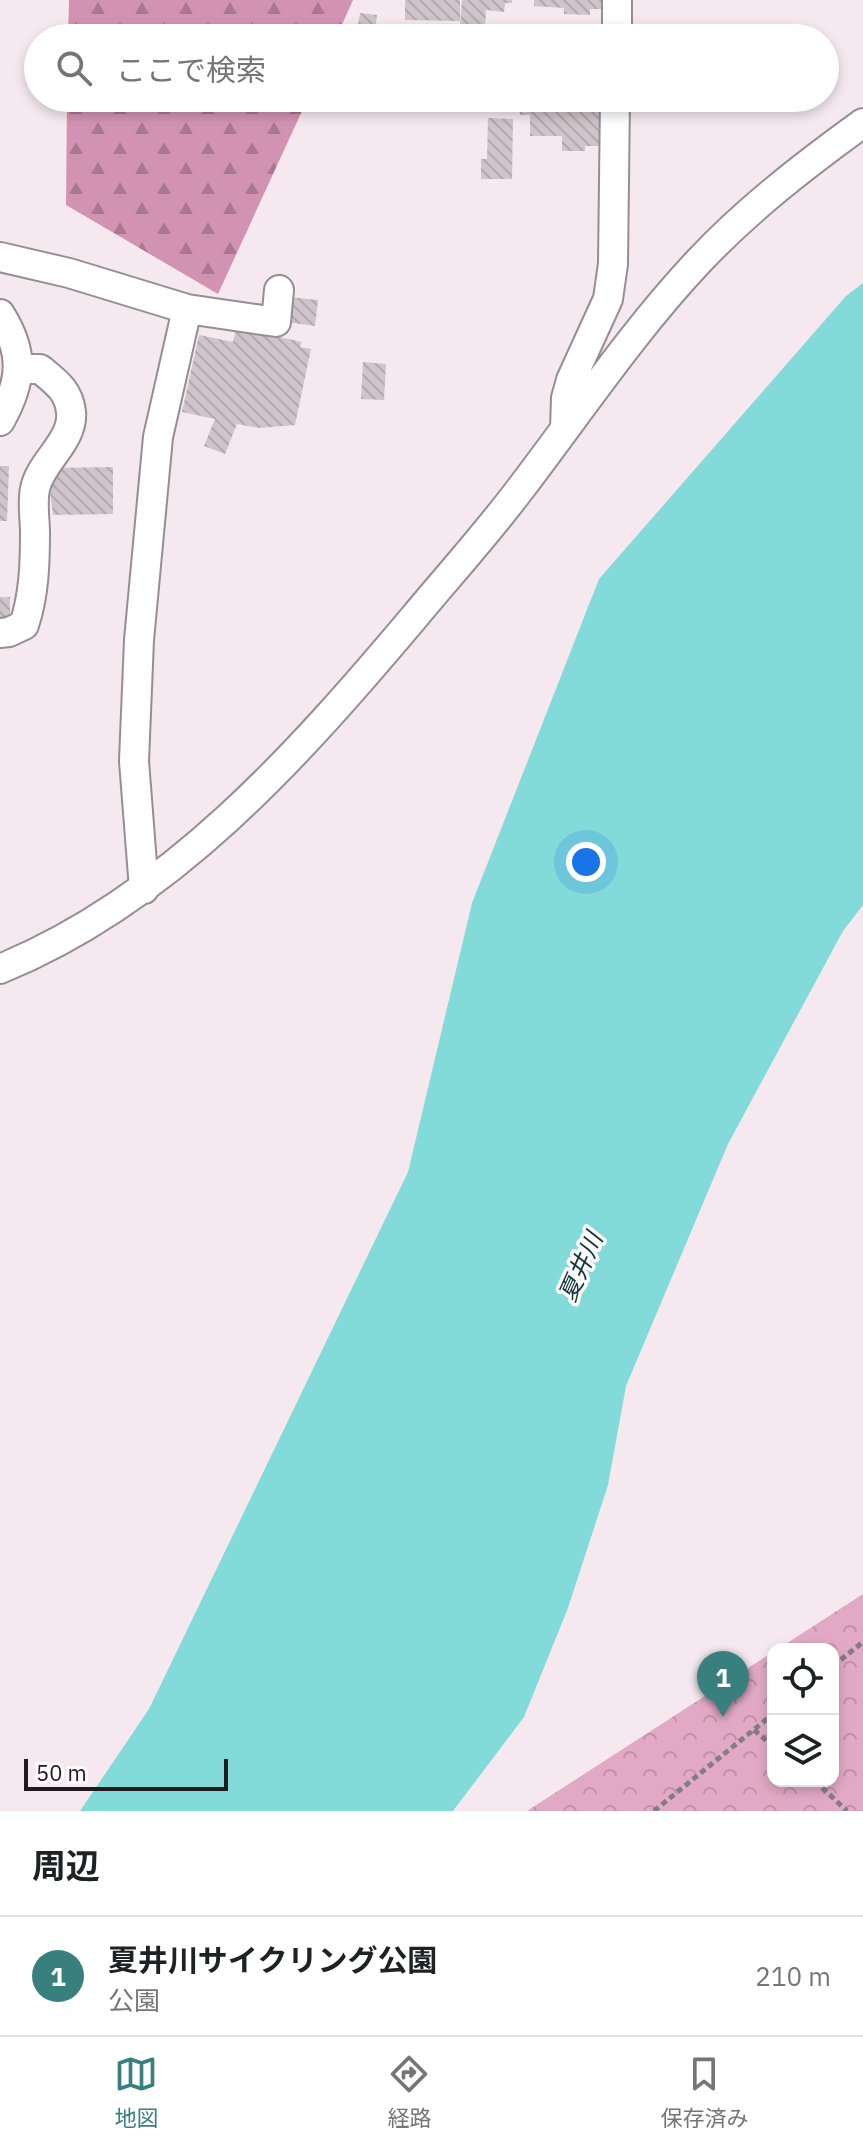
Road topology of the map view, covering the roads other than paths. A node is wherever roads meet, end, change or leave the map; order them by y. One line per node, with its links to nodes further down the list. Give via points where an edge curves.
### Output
1 (617, 0): 2 (street)
2 (617, 24)
3 (615, 112): 11 (street, via 611,284 571,380)
4 (863, 123): 11 (street, via 792,174 700,259)
5 (0, 257): 7 (street)
6 (279, 290): 7 (street, via 276,322)
7 (187, 309): 13 (street, via 158,437 139,640 134,761)
8 (0, 314): 9 (street, via 13,334)
9 (19, 369): 10 (street, via 14,397); 12 (street, via 40,369 58,384 68,395 72,416 35,490 35,568 28,613 24,625)
10 (0, 421)
11 (565, 430): 13 (street, via 350,694 247,801)
12 (0, 633)
13 (144, 889): 14 (street, via 44,951)
14 (0, 969)

